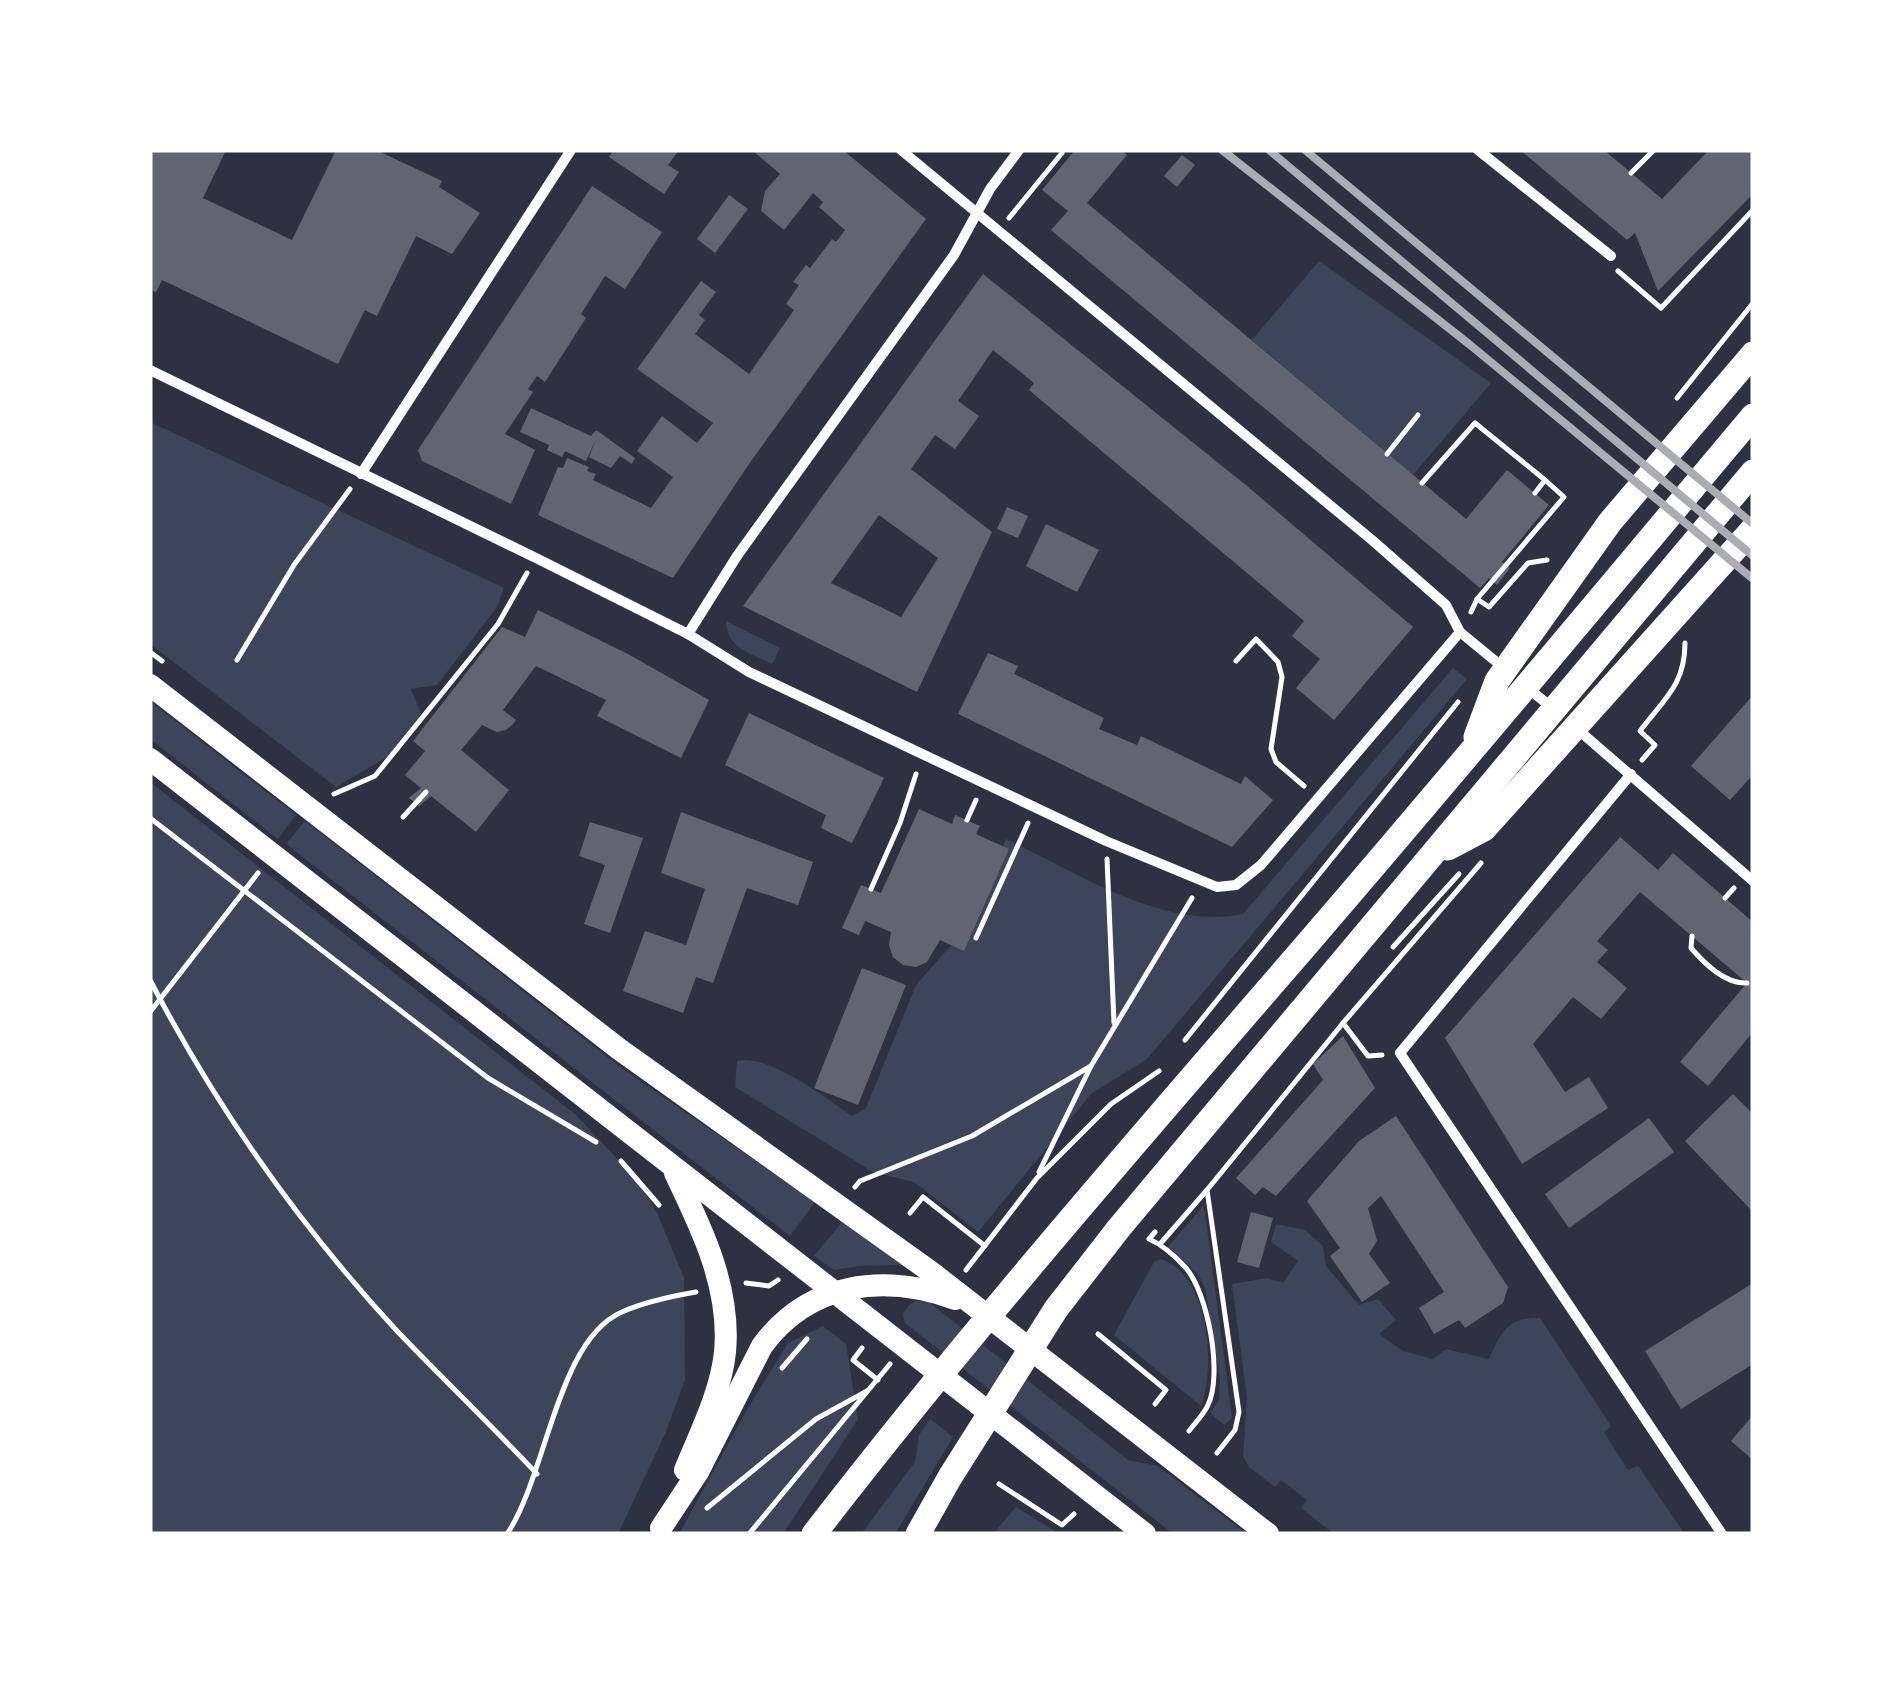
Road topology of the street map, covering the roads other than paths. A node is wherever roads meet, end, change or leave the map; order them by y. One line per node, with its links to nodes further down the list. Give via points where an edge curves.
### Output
1 (571, 150): 11 (street)
2 (901, 150): 5 (street)
3 (1019, 150): 5 (street)
4 (1478, 150): 6 (street)
5 (976, 214): 13 (street, via 1372,540 1446,605); 14 (street, via 954,255)
6 (1611, 256)
7 (1753, 354): 16 (highway, via 1610,522 1497,681)
8 (150, 370): 11 (street)
9 (1753, 416): 16 (highway)
10 (1753, 472): 19 (highway)
11 (361, 474): 14 (street)
12 (1753, 529): 19 (highway, via 1484,829)
13 (1460, 632): 14 (street, via 1248,877 1216,887 749,672); 18 (street)
14 (688, 634)
15 (150, 685): 22 (main road, via 680,1096 840,1205)
16 (1468, 756): 25 (highway, via 1047,1246)
17 (150, 759): 21 (main road)
18 (1630, 774): 20 (street); 29 (street, via 1400,1053)
19 (1434, 855): 26 (highway, via 1056,1309)
20 (1753, 880)
21 (672, 1166): 23 (main road); 24 (main road, via 720,1286 724,1354)
22 (925, 1280): 23 (main road); 28 (main road, via 978,1308)
23 (832, 1290): 24 (main road, via 769,1337); 27 (main road)
24 (660, 1531)
25 (814, 1534)
26 (918, 1534)
27 (1145, 1534)
28 (1268, 1534)
29 (1722, 1534)

